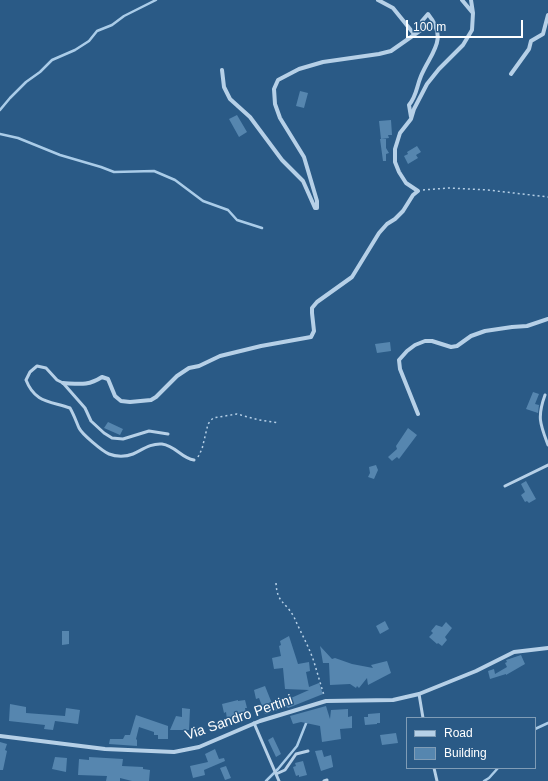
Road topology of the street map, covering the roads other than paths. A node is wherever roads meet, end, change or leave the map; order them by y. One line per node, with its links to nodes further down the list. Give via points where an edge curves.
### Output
1 (378, 0): 6 (street, via 393,8)
2 (462, 0): 4 (street)
3 (471, 0): 4 (street)
4 (473, 13): 9 (street, via 472,30 463,45 427,84)
5 (548, 15): 8 (street, via 542,34 531,41 529,49)
6 (414, 34): 7 (street, via 391,51 322,62 299,69 278,80 274,89 275,104 280,118 304,157 317,201 316,208 303,181 278,155 250,117 230,99 224,87); 9 (street, via 421,30 422,21 428,14 435,22 438,37 435,51 426,64 418,82 415,98 409,106)
7 (222, 70)
8 (511, 74)
9 (411, 119): 11 (street, via 400,133 395,149 395,162 406,183 418,191 403,211 379,233 352,277 312,308 314,332 311,336 220,356 189,368 151,400 121,400 115,396 108,379 102,377 86,384)
10 (548, 319): 13 (street, via 527,326 485,331 471,336 457,346 432,341 415,345 406,351 399,360 400,369)
11 (63, 383): 14 (lane, via 85,408 91,421 112,438 123,439 149,431); 16 (lane, via 46,368 37,366 26,380 35,395 44,401 70,408 80,429 109,454 129,455 161,444 175,448 187,459)
12 (545, 395): 15 (lane, via 539,416)
13 (418, 414)
14 (168, 434)
15 (548, 445)
16 (194, 460)
17 (548, 465): 18 (lane)
18 (505, 486)
19 (548, 648): 20 (street, Via Sandro Pertini, via 514,652 476,671)
20 (419, 694): 21 (lane); 22 (street, Via Sandro Pertini, via 393,700 326,700)
21 (423, 717)
22 (254, 723): 23 (street, Via Sandro Pertini, via 199,747 174,752 105,748); 26 (lane)
23 (0, 736)
24 (308, 751): 26 (lane, via 296,754 285,770)
25 (434, 769): 28 (lane)
26 (276, 773): 27 (lane)
27 (279, 781)
28 (437, 781)

